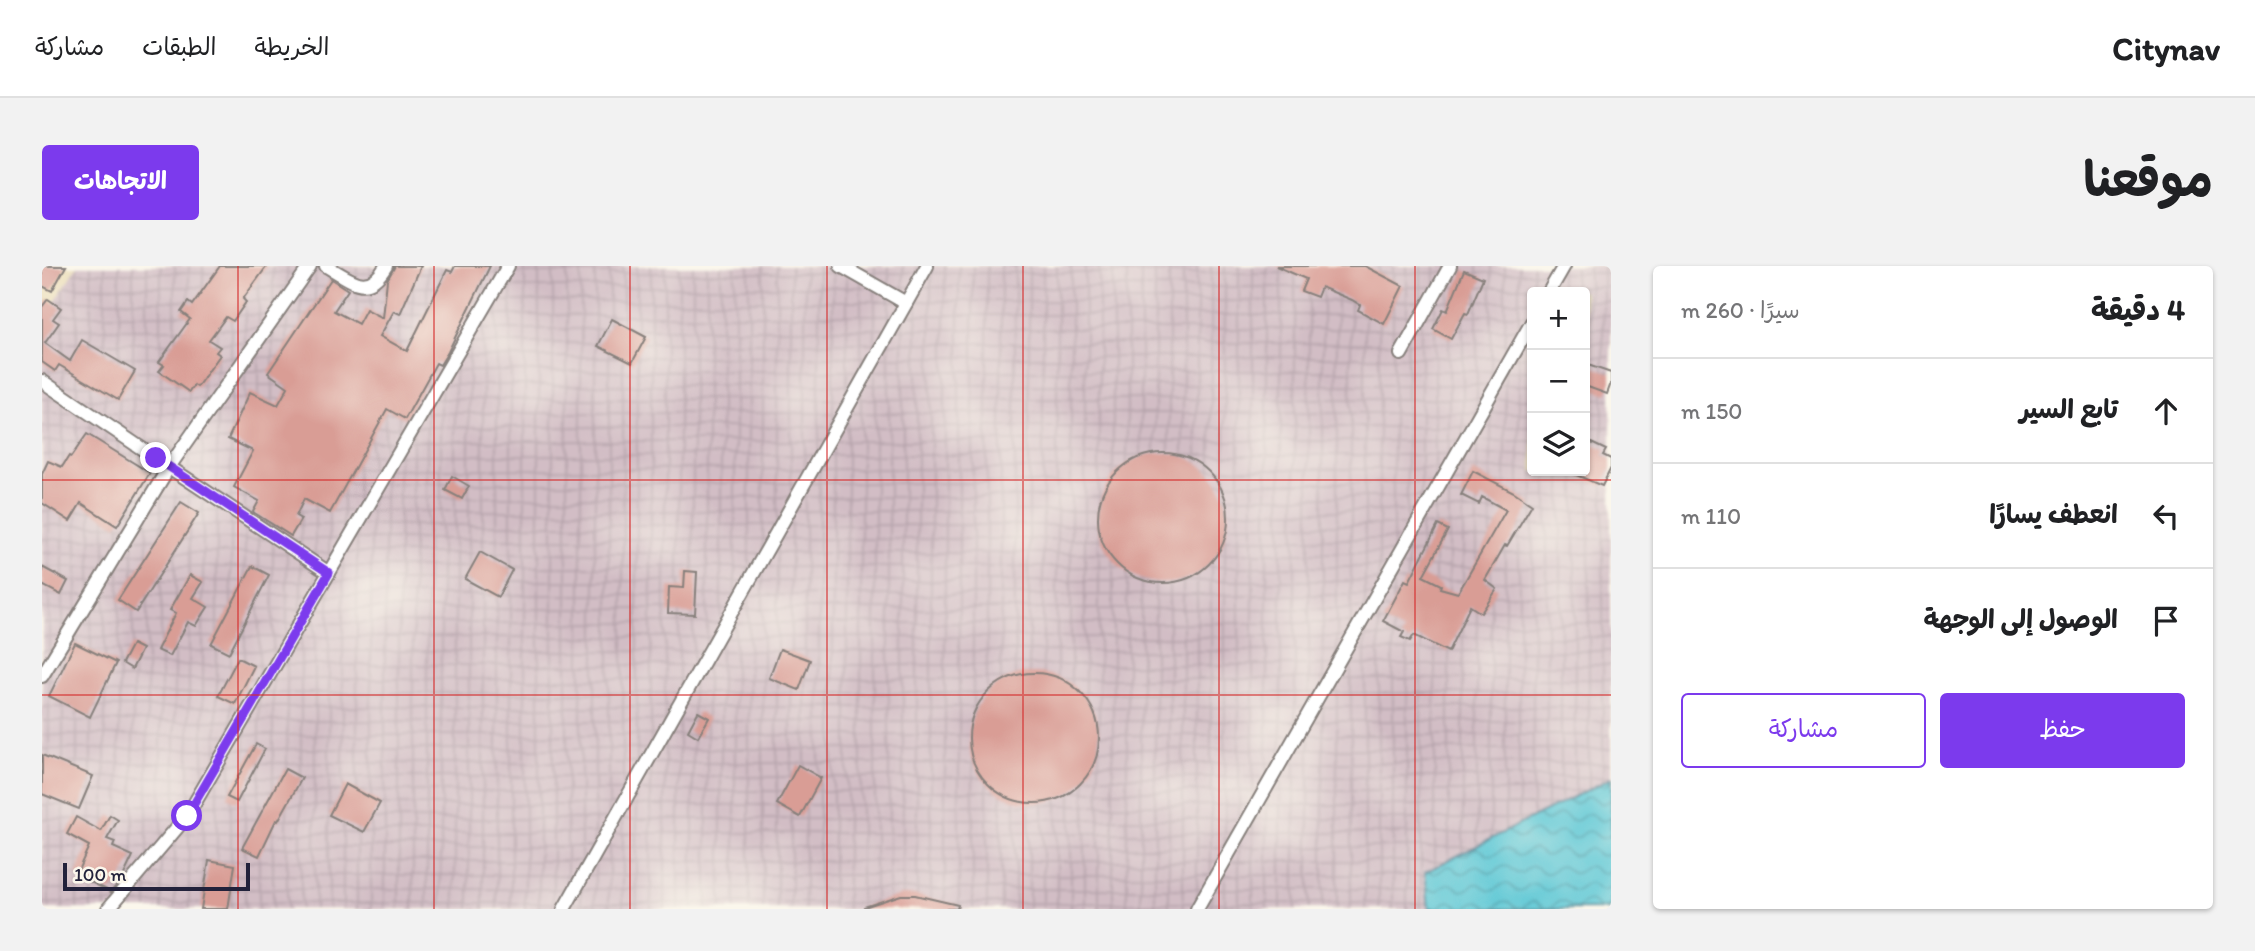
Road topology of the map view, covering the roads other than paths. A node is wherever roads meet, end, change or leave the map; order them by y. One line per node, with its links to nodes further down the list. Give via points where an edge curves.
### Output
1 (310, 266): 14 (lane)
2 (326, 266): 3 (lane, via 366,285 379,278)
3 (386, 266)
4 (508, 266): 15 (lane)
5 (841, 266): 10 (lane)
6 (927, 266): 10 (lane)
7 (1450, 266): 12 (lane)
8 (1564, 266): 9 (lane)
9 (1552, 287)
10 (906, 303): 18 (lane)
11 (1527, 331): 19 (lane)
12 (1401, 354)
13 (42, 381): 14 (lane)
14 (169, 467): 15 (lane); 16 (lane)
15 (329, 573): 17 (lane, via 187,816)
16 (42, 676)
17 (108, 909)
18 (564, 909)
19 (1197, 909)

